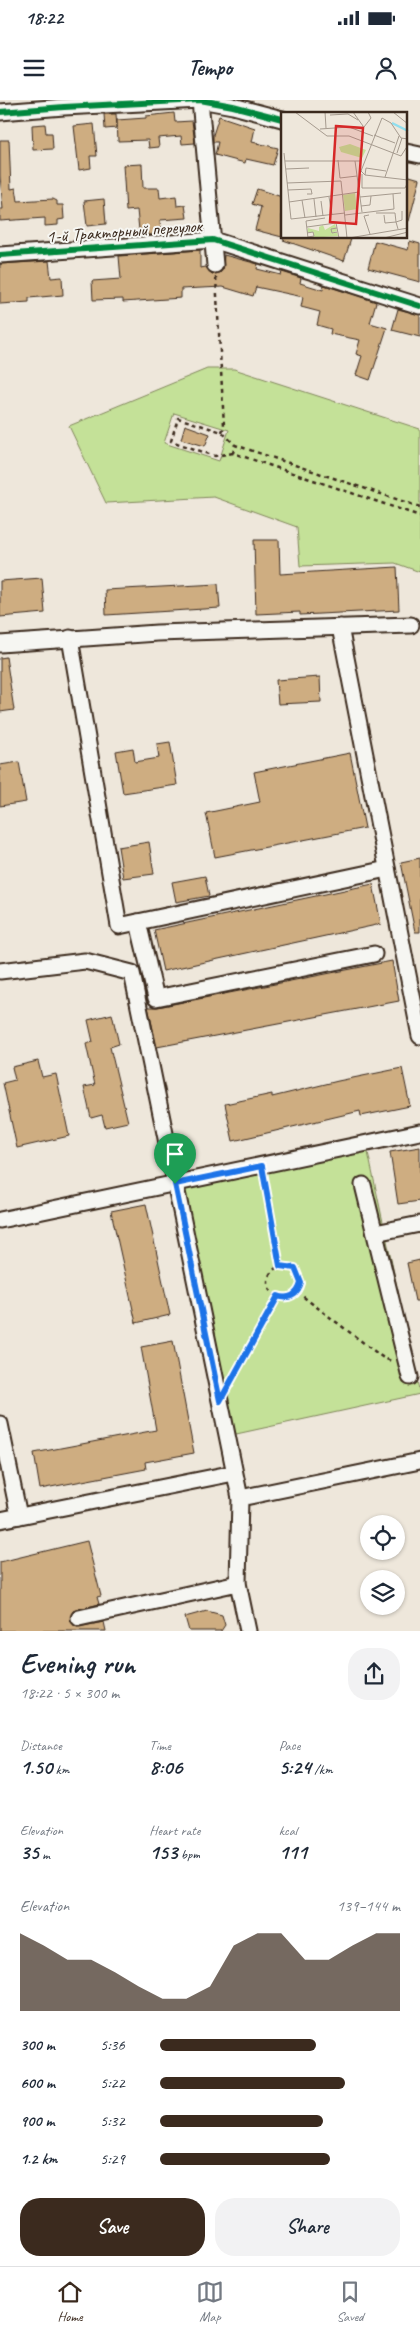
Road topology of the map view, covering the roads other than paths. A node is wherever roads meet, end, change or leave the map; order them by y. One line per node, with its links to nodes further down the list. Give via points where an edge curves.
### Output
1 (200, 100): 2 (street); 3 (street); 4 (street)
2 (0, 112)
3 (281, 119)
4 (213, 240): 5 (street, 1-й Тракторный переулок); 6 (street); 7 (street, 1-й Тракторный переулок)
5 (0, 255)
6 (215, 265)
7 (420, 306)
8 (411, 625): 9 (street)
9 (340, 627): 10 (street); 12 (street)
10 (70, 638): 11 (street); 13 (street, via 119,926)
11 (0, 644)
12 (388, 869): 13 (street); 16 (street)
13 (138, 922): 14 (street, via 156,998)
14 (374, 954)
15 (0, 971): 18 (street, via 85,961 132,973)
16 (420, 1036)
17 (420, 1132): 18 (street)
18 (175, 1184): 20 (street); 26 (street)
19 (363, 1185): 22 (street)
20 (0, 1220)
21 (420, 1224): 22 (street)
22 (375, 1234): 23 (street)
23 (409, 1373)
24 (0, 1424): 28 (street)
25 (420, 1461): 27 (street)
26 (234, 1473): 27 (street); 28 (street)
27 (240, 1498): 30 (street)
28 (19, 1516): 29 (street)
29 (0, 1520)
30 (238, 1583): 31 (street); 32 (street)
31 (78, 1618)
32 (248, 1631)

